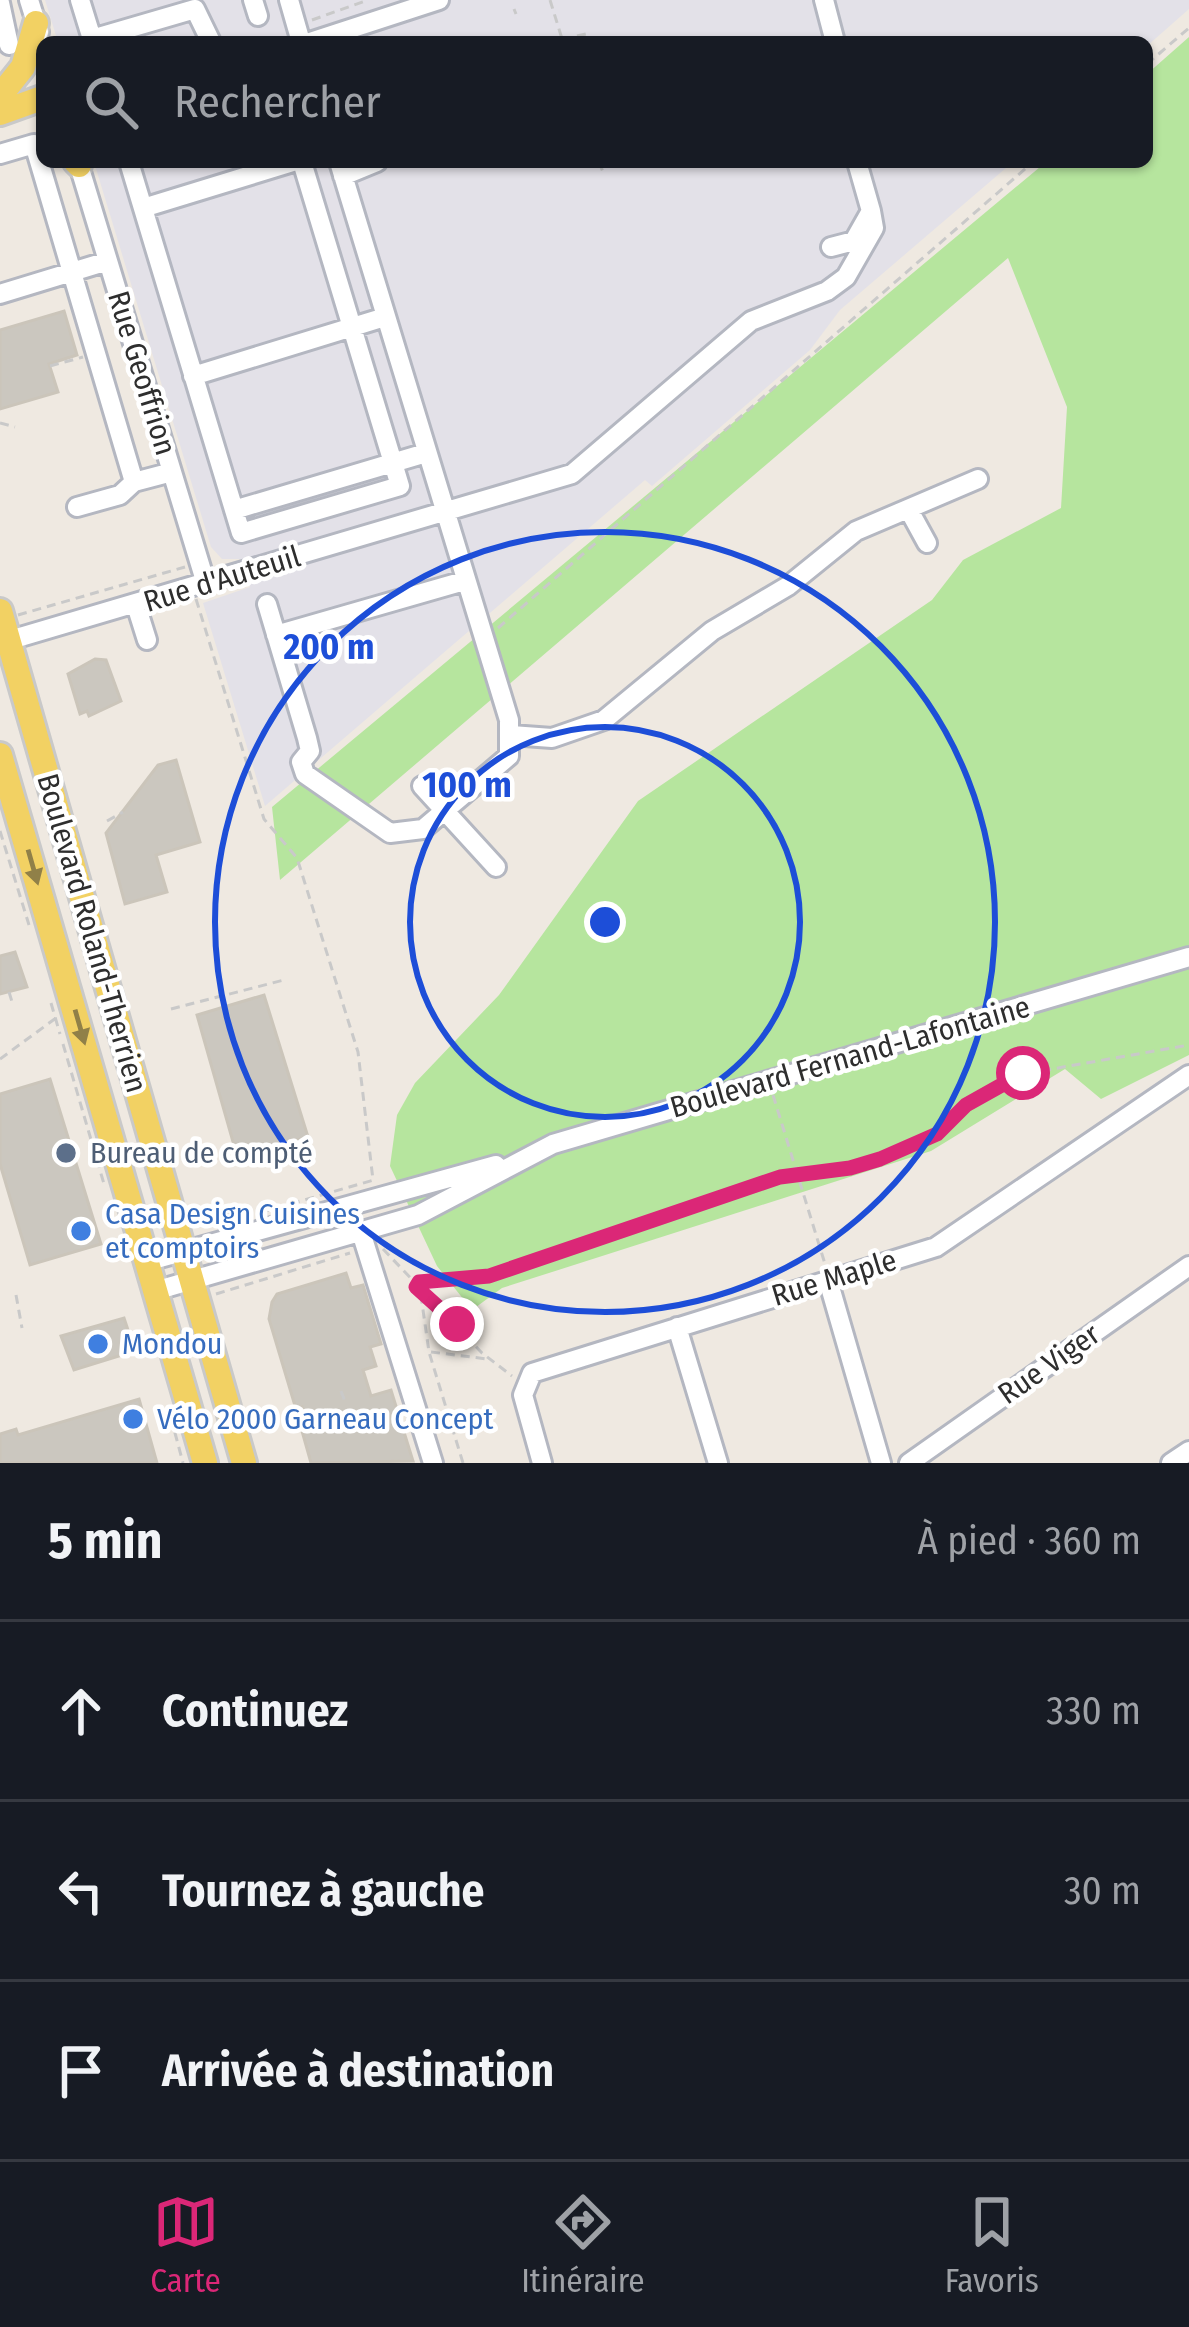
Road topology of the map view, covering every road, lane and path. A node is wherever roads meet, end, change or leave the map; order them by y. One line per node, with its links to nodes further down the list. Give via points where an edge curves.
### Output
1 (80, 0): 13 (street)
2 (289, 0): 16 (street)
3 (368, 0): 9 (path)
4 (439, 0): 17 (street)
5 (550, 0): 18 (path)
6 (824, 0): 20 (street)
7 (0, 3): 21 (street)
8 (199, 5): 14 (street); 15 (street)
9 (311, 20)
10 (36, 22): 25 (main road)
11 (1189, 28): 22 (path)
12 (590, 33): 19 (path)
13 (91, 36)
14 (101, 36)
15 (208, 36)
16 (304, 36)
17 (325, 36)
18 (561, 36)
19 (577, 36)
20 (833, 36)
21 (9, 45)
22 (1153, 59)
23 (36, 89): 25 (main road)
24 (36, 99): 25 (main road)
25 (4, 106): 26 (main road)
26 (36, 121)
27 (36, 150): 28 (street, via 34,144)
28 (0, 154)
29 (42, 168): 43 (street)
30 (80, 168): 42 (street, Rue Geoffrion)
31 (131, 168): 39 (street)
32 (277, 168): 39 (street)
33 (299, 168): 46 (street)
34 (601, 168): 38 (path)
35 (859, 168): 40 (street)
36 (1026, 168): 70 (path)
37 (341, 169): 45 (street)
38 (603, 172)
39 (143, 208): 49 (street)
40 (871, 211): 41 (street, via 854,241); 59 (street, Rue d'Auteuil, via 874,228 846,278 751,321 588,464)
41 (831, 247)
42 (108, 261): 43 (street); 54 (street, Rue Geoffrion)
43 (74, 272): 44 (street); 56 (street)
44 (0, 294)
45 (385, 316): 46 (street); 52 (street)
46 (351, 327): 49 (street); 53 (street)
47 (80, 358): 48 (path)
48 (50, 366)
49 (193, 376): 53 (street, via 234,510)
50 (0, 423): 51 (path)
51 (14, 427)
52 (426, 452): 53 (street); 59 (street)
53 (393, 463)
54 (172, 472): 56 (street); 63 (street, Rue Geoffrion)
55 (978, 478): 58 (street)
56 (134, 482): 57 (street, via 120,495)
57 (77, 507)
58 (910, 512): 60 (street); 72 (street, via 856,531 604,720 552,737)
59 (444, 514): 62 (street); 63 (street, Rue d'Auteuil)
60 (927, 543)
61 (181, 564): 67 (path, Rue d'Auteuil)
62 (464, 581): 68 (street); 70 (street)
63 (206, 584): 66 (street, Rue d'Auteuil)
64 (198, 603): 96 (path, via 264,819 297,858 364,1069 373,1180)
65 (267, 604): 68 (street)
66 (136, 605): 69 (street); 71 (street, Rue d'Auteuil)
67 (11, 612): 71 (main road, Boulevard Roland-Therrien)
68 (276, 634): 77 (street, via 310,751 301,762 305,774 391,833 413,834)
69 (148, 640)
70 (483, 641): 72 (street)
71 (4, 642): 99 (main road, Boulevard Roland-Therrien)
72 (512, 735): 77 (street, via 506,761)
73 (0, 754): 75 (main road, Boulevard Roland-Therrien)
74 (422, 786): 77 (street)
75 (7, 801): 101 (main road, Boulevard Roland-Therrien, one-way to 101)
76 (123, 812): 78 (path)
77 (448, 813): 80 (street)
78 (107, 821)
79 (0, 831): 81 (path, Boulevard Roland-Therrien)
80 (496, 867)
81 (30, 928)
82 (1189, 957): 94 (street, Boulevard Fernand-Lafontaine)
83 (284, 980): 87 (path)
84 (48, 991): 88 (path, Boulevard Roland-Therrien)
85 (9, 992): 86 (path)
86 (13, 1004)
87 (171, 1010)
88 (55, 1018): 90 (path); 91 (path, Boulevard Roland-Therrien)
89 (1189, 1046): 95 (path, via 1012,1076 928,1139 850,1168)
90 (0, 1059)
91 (68, 1064)
92 (1189, 1075): 103 (street, Rue Maple, via 943,1243)
93 (773, 1093): 95 (path)
94 (512, 1161): 97 (street, Boulevard Fernand-Lafontaine, via 447,1202); 99 (street, Boulevard Fernand-Lafontaine)
95 (797, 1172): 103 (path); 104 (path, via 489,1276)
96 (247, 1217)
97 (361, 1232): 105 (street, Boulevard Fernand-Lafontaine); 117 (street)
98 (385, 1248): 104 (path)
99 (185, 1251): 101 (street, Boulevard Fernand-Lafontaine); 105 (main road, Boulevard Roland-Therrien)
100 (352, 1252): 105 (path)
101 (149, 1261): 106 (main road, Boulevard Roland-Therrien)
102 (1189, 1266): 122 (street, Rue Viger)
103 (828, 1276): 108 (street, Rue Maple); 121 (street)
104 (416, 1287): 110 (path); 111 (path)
105 (202, 1288): 106 (street, Boulevard Fernand-Lafontaine); 116 (main road, Boulevard Roland-Therrien)
106 (158, 1290): 115 (main road, Boulevard Roland-Therrien)
107 (16, 1295): 109 (path)
108 (677, 1327): 119 (street, Rue Maple, via 527,1377 524,1404); 120 (street)
109 (22, 1328)
110 (429, 1352): 111 (path); 118 (path)
111 (490, 1360): 112 (path)
112 (516, 1378)
113 (341, 1391): 114 (path)
114 (346, 1404)
115 (205, 1463)
116 (244, 1463)
117 (433, 1463)
118 (463, 1463)
119 (542, 1463)
120 (718, 1463)
121 (881, 1463)
122 (909, 1463)

